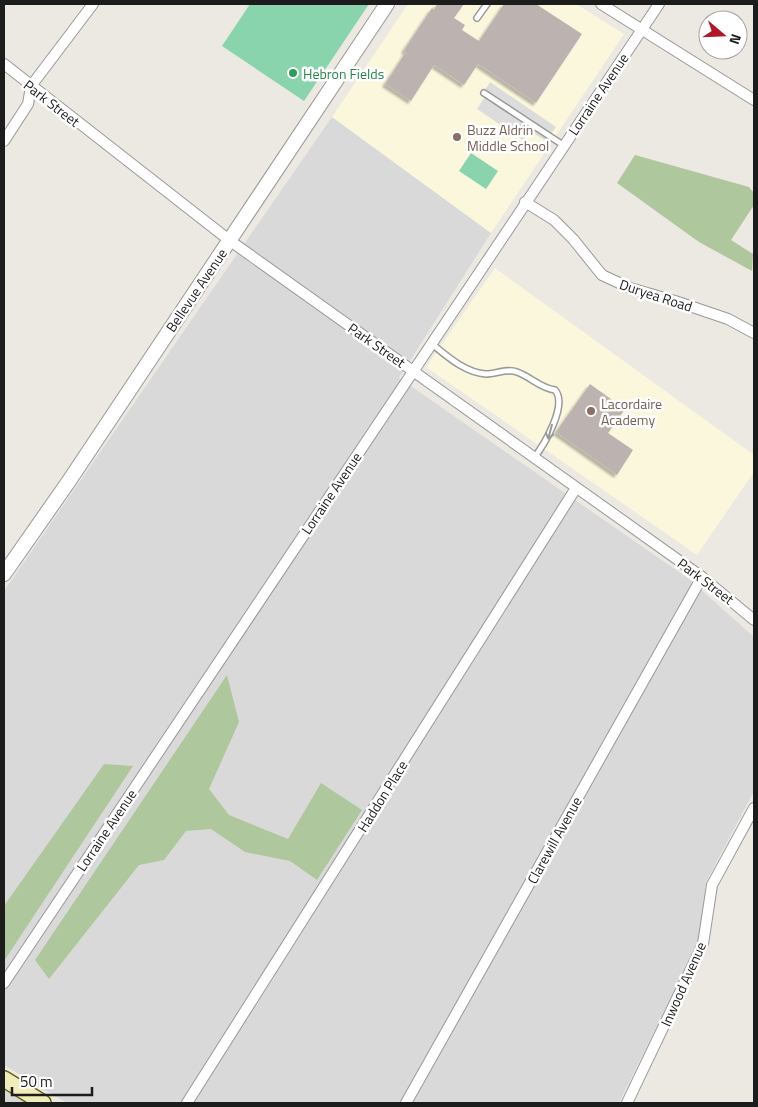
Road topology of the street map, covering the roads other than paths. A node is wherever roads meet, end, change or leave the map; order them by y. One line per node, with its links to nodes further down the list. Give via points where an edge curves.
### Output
1 (93, 4): 9 (street)
2 (386, 4): 15 (street, Bellevue Avenue)
3 (487, 4): 6 (lane)
4 (601, 4): 7 (street)
5 (659, 4): 7 (street, Lorraine Avenue)
6 (477, 18)
7 (642, 29): 11 (street); 13 (street, Lorraine Avenue)
8 (4, 64): 9 (street, Park Street)
9 (31, 86): 12 (street, via 28,104); 15 (street, Park Street)
10 (484, 93): 13 (lane)
11 (754, 100)
12 (4, 142)
13 (563, 145): 14 (street, Lorraine Avenue)
14 (525, 202): 16 (street, Duryea Road, via 554,220 602,275 630,288 728,319); 17 (street, Lorraine Avenue)
15 (229, 240): 18 (street, Park Street); 21 (street, Bellevue Avenue)
16 (754, 333)
17 (431, 344): 18 (street, Lorraine Avenue); 19 (lane, one-way to 19, via 474,372 516,371 545,389 555,390 560,402 548,440)
18 (413, 371): 19 (street, Park Street); 25 (street, Lorraine Avenue)
19 (534, 458): 20 (street, Park Street)
20 (576, 488): 22 (street, Park Street); 28 (street, Haddon Place)
21 (4, 574)
22 (702, 577): 23 (street, Park Street); 29 (street, Clarewill Avenue)
23 (754, 620)
24 (754, 808): 30 (street, Inwood Avenue, via 712,885 703,944)
25 (4, 983)
26 (4, 1079): 27 (main road)
27 (43, 1103)
28 (187, 1103)
29 (406, 1103)
30 (627, 1103)

